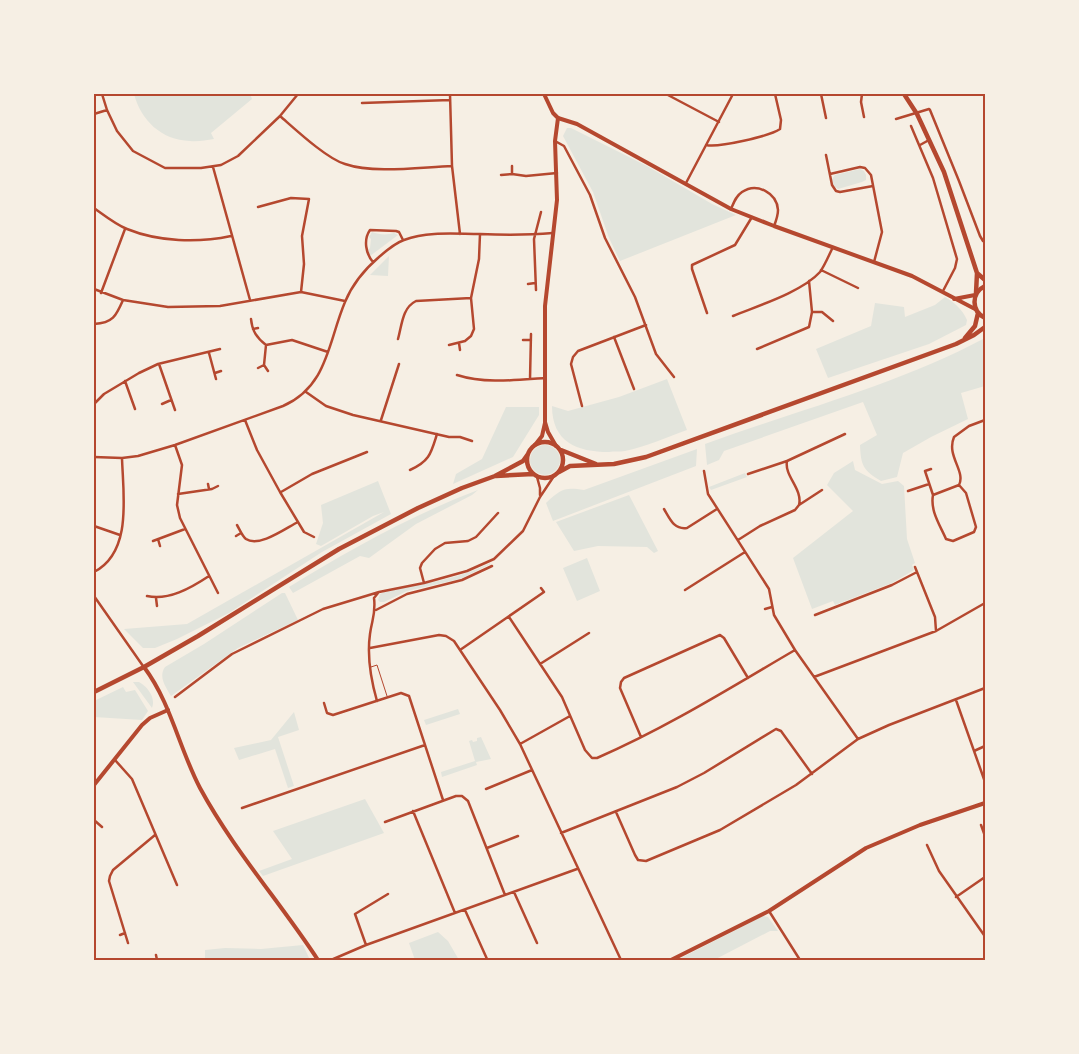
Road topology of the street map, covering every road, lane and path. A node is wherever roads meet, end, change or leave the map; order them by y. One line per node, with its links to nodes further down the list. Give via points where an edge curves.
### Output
1 (102, 94): 13 (street)
2 (298, 94): 16 (street)
3 (450, 94): 11 (street)
4 (544, 94): 18 (main road)
5 (666, 94): 21 (street)
6 (733, 94): 21 (street)
7 (775, 94): 25 (street, via 780,129 719,146)
8 (821, 94): 19 (street)
9 (862, 94): 17 (street)
10 (904, 94): 15 (main road)
11 (450, 100): 12 (street); 28 (street)
12 (362, 103)
13 (107, 110): 14 (street); 30 (street, via 117,131 133,151 165,168)
14 (94, 114)
15 (916, 114): 20 (street); 23 (main road); 50 (street, via 930,110 980,236)
16 (280, 116): 28 (street, via 344,164 367,168); 30 (street, via 238,156)
17 (864, 117)
18 (558, 118): 24 (main road); 35 (main road, via 577,124)
19 (826, 118)
20 (896, 119)
21 (719, 122): 25 (street)
22 (911, 126): 26 (street)
23 (929, 140): 26 (street); 55 (main road, via 950,188)
24 (555, 141): 31 (main road); 81 (street, via 564,146 590,195 605,238)
25 (706, 145): 35 (street)
26 (920, 145): 65 (street, via 957,260)
27 (826, 155): 33 (street)
28 (452, 166): 45 (street)
29 (512, 166): 32 (street)
30 (213, 167): 48 (street)
31 (557, 173): 32 (street); 44 (main road)
32 (512, 174): 34 (street)
33 (830, 174): 36 (street, via 836,191); 36 (street, via 865,168)
34 (502, 175)
35 (686, 183): 39 (main road)
36 (873, 186): 53 (street, via 882,232)
37 (258, 207): 64 (street, via 291,198 309,199 302,236)
38 (94, 208): 43 (street)
39 (731, 208): 41 (main road); 42 (street, via 743,191 764,190 777,205)
40 (541, 212): 47 (street)
41 (752, 217): 42 (main road); 74 (street, via 735,245 692,265)
42 (774, 226): 51 (main road)
43 (126, 228): 48 (street, via 152,236 202,241); 66 (street)
44 (553, 233): 47 (street); 108 (main road, via 545,306)
45 (460, 234): 46 (street); 49 (street, via 427,234)
46 (480, 234): 47 (street); 68 (street)
47 (536, 234): 58 (street)
48 (231, 236): 71 (street)
49 (403, 240): 52 (street); 52 (street, via 396,231 370,230 366,252)
50 (985, 241)
51 (833, 247): 53 (main road); 54 (street)
52 (373, 262): 72 (street)
53 (874, 262): 65 (main road, via 912,276)
54 (821, 270): 57 (street); 61 (street)
55 (976, 274): 56 (main road); 67 (main road)
56 (985, 280)
57 (809, 281): 75 (street); 76 (street)
58 (535, 283): 59 (street); 63 (street)
59 (528, 284)
60 (985, 286): 67 (main road)
61 (858, 288)
62 (94, 289): 66 (street)
63 (536, 290)
64 (301, 292): 71 (street); 72 (street)
65 (942, 292): 69 (main road)
66 (101, 293): 70 (street)
67 (976, 294): 69 (main road); 73 (main road)
68 (471, 298): 87 (street, via 409,304); 91 (street, via 474,329 471,336)
69 (954, 299): 73 (main road)
70 (123, 300): 71 (street, via 168,308 220,306); 80 (street, via 113,318 103,324)
71 (250, 300)
72 (345, 301): 97 (street)
73 (977, 311): 77 (main road); 90 (main road, via 975,326)
74 (707, 312)
75 (812, 312): 79 (street, via 822,312); 94 (street, via 806,329)
76 (733, 316)
77 (985, 318)
78 (251, 319): 84 (street)
79 (833, 320)
80 (94, 324)
81 (646, 325): 86 (street); 107 (street, via 656,354)
82 (985, 327): 90 (main road)
83 (258, 328): 84 (street)
84 (253, 330): 93 (street)
85 (531, 334): 89 (street)
86 (614, 337): 112 (street); 117 (street, via 578,351 573,357 571,364)
87 (398, 339)
88 (522, 340): 89 (street)
89 (531, 340): 110 (street)
90 (962, 341): 136 (main road, via 646,457)
91 (459, 343): 92 (street); 96 (street)
92 (449, 345)
93 (266, 346): 97 (street, via 292,340); 101 (street)
94 (757, 348)
95 (220, 350): 98 (street)
96 (460, 350)
97 (328, 352): 113 (street, via 320,373)
98 (209, 353): 99 (street); 105 (street)
99 (158, 364): 111 (street); 114 (street)
100 (398, 364): 122 (street)
101 (264, 365): 102 (street); 104 (street)
102 (258, 368)
103 (221, 371): 105 (street)
104 (268, 372)
105 (214, 373): 109 (street)
106 (457, 375): 110 (street, via 475,380)
107 (674, 377)
108 (545, 378): 110 (street); 124 (main road)
109 (216, 379)
110 (530, 379)
111 (125, 381): 115 (street); 119 (street)
112 (634, 389)
113 (306, 392): 121 (street, via 291,403); 122 (street, via 326,406)
114 (171, 400): 116 (street); 120 (street)
115 (94, 402): 118 (street)
116 (162, 404)
117 (582, 406)
118 (94, 407)
119 (135, 408)
120 (175, 410)
121 (245, 420): 128 (street); 152 (street)
122 (381, 420): 125 (street)
123 (985, 420): 147 (street, via 968,426 954,437 951,449 961,478)
124 (546, 422): 129 (main road); 130 (main road)
125 (438, 434): 127 (street); 138 (street, via 430,456)
126 (844, 434): 135 (street)
127 (472, 441)
128 (176, 445): 134 (street); 153 (street, via 182,465)
129 (535, 445): 130 (main road, via 548,442); 132 (main road)
130 (558, 448): 136 (main road); 140 (main road, via 563,458)
131 (367, 452): 152 (street, via 321,470)
132 (528, 454): 142 (main road, via 523,461); 143 (main road, via 527,463)
133 (94, 457): 134 (street)
134 (122, 458): 165 (street, via 124,502)
135 (787, 461): 141 (street); 156 (street, via 800,497)
136 (599, 465): 140 (main road, via 570,466)
137 (931, 469): 146 (street, via 925,471)
138 (410, 470)
139 (704, 471): 158 (street, via 708,494)
140 (559, 472): 144 (main road)
141 (748, 474)
142 (495, 476): 143 (main road); 199 (main road, via 418,508 340,549)
143 (535, 476): 144 (main road); 155 (street)
144 (554, 476): 155 (street)
145 (208, 484): 149 (street)
146 (929, 484): 151 (street); 154 (street)
147 (959, 485): 154 (street); 154 (street, via 966,493 976,533 953,541 946,539 933,511)
148 (218, 486): 149 (street)
149 (209, 489): 153 (street)
150 (822, 490): 156 (street)
151 (908, 491)
152 (280, 492): 160 (street)
153 (178, 494): 163 (street, via 177,505)
154 (933, 495)
155 (540, 497): 178 (street, via 522,531 494,558 467,571)
156 (799, 505): 169 (street)
157 (664, 509): 158 (street, via 674,525 683,529)
158 (717, 509): 169 (street)
159 (498, 513): 178 (street, via 476,537 445,543 435,549 420,568)
160 (298, 522): 164 (street, via 263,541 253,542); 167 (street, via 304,532)
161 (238, 525): 164 (street)
162 (94, 526): 165 (street)
163 (185, 529): 168 (street); 177 (street)
164 (242, 533): 166 (street)
165 (120, 535): 175 (street, via 109,560)
166 (236, 536)
167 (314, 537)
168 (158, 539): 170 (street); 171 (street)
169 (738, 540): 172 (street)
170 (153, 541)
171 (160, 546)
172 (746, 552): 180 (street); 188 (street, via 769,589)
173 (492, 566): 190 (street, via 462,580 407,594)
174 (915, 567): 176 (street)
175 (94, 572)
176 (917, 572): 191 (street); 193 (street)
177 (209, 576): 182 (street); 185 (street, via 184,591)
178 (424, 583): 181 (street)
179 (542, 588): 192 (street, via 544,592)
180 (685, 590)
181 (379, 592): 190 (street, via 374,598); 205 (street, via 323,609 232,654)
182 (218, 593)
183 (94, 596): 199 (street)
184 (147, 596): 185 (street)
185 (156, 598): 187 (street)
186 (985, 603): 193 (street)
187 (157, 606)
188 (772, 607): 189 (street); 197 (street)
189 (766, 609)
190 (376, 610): 195 (street)
191 (815, 615)
192 (508, 617): 196 (street); 198 (street)
193 (936, 630): 201 (street)
194 (589, 633): 198 (street)
195 (370, 648): 196 (street, via 446,636 452,638); 200 (street)
196 (460, 650): 214 (street)
197 (795, 650): 201 (street); 202 (street)
198 (540, 664): 211 (street, via 562,697)
199 (144, 667): 204 (main road); 210 (main road)
200 (371, 667): 206 (lane, via 377,665); 208 (street)
201 (814, 677): 213 (street)
202 (748, 678): 212 (street); 212 (street, via 720,635 624,678 620,688)
203 (985, 688): 207 (street)
204 (94, 692)
205 (175, 697)
206 (388, 697): 208 (street); 215 (street, via 401,693 409,696)
207 (956, 700): 213 (street); 217 (street)
208 (376, 701): 209 (street, via 333,715 327,713)
209 (324, 703)
210 (168, 710): 218 (main road, via 142,724); 258 (main road, via 200,787 218,818)
211 (570, 716): 212 (street, via 592,758); 214 (street)
212 (641, 738)
213 (858, 739): 220 (street)
214 (520, 744): 219 (street)
215 (425, 745): 224 (street); 226 (street)
216 (985, 746): 217 (street)
217 (974, 750): 221 (street)
218 (115, 760): 222 (main road); 234 (street, via 132,779)
219 (532, 770): 223 (street); 233 (street)
220 (812, 774): 228 (street, via 781,731 776,729 684,783); 228 (street, via 720,830 646,861 638,860)
221 (985, 782)
222 (94, 785)
223 (486, 789)
224 (443, 800): 227 (street); 238 (street, via 456,796 467,799)
225 (985, 803): 247 (main road, via 866,848)
226 (242, 808)
227 (413, 811): 230 (street); 248 (street)
228 (616, 812): 233 (street)
229 (94, 820): 232 (street)
230 (385, 822)
231 (981, 825): 236 (street)
232 (102, 827)
233 (561, 833): 239 (street)
234 (155, 835): 241 (street); 249 (street, via 110,876)
235 (518, 836): 238 (street)
236 (985, 836)
237 (927, 845): 245 (street)
238 (487, 848): 244 (street)
239 (577, 869): 242 (street); 260 (street)
240 (985, 877): 245 (street)
241 (177, 885)
242 (514, 891): 244 (street); 253 (street)
243 (388, 894): 254 (street, via 355,914)
244 (505, 895): 246 (street)
245 (956, 897): 251 (street)
246 (464, 910): 248 (street); 256 (street)
247 (769, 911): 261 (main road); 262 (street)
248 (455, 913): 254 (street)
249 (125, 933): 250 (street); 252 (street)
250 (120, 935)
251 (984, 936)
252 (128, 943)
253 (537, 943)
254 (366, 945): 259 (street)
255 (156, 955): 257 (street)
256 (487, 959)
257 (157, 960)
258 (318, 960)
259 (331, 960)
260 (621, 960)
261 (671, 960)
262 (800, 960)

